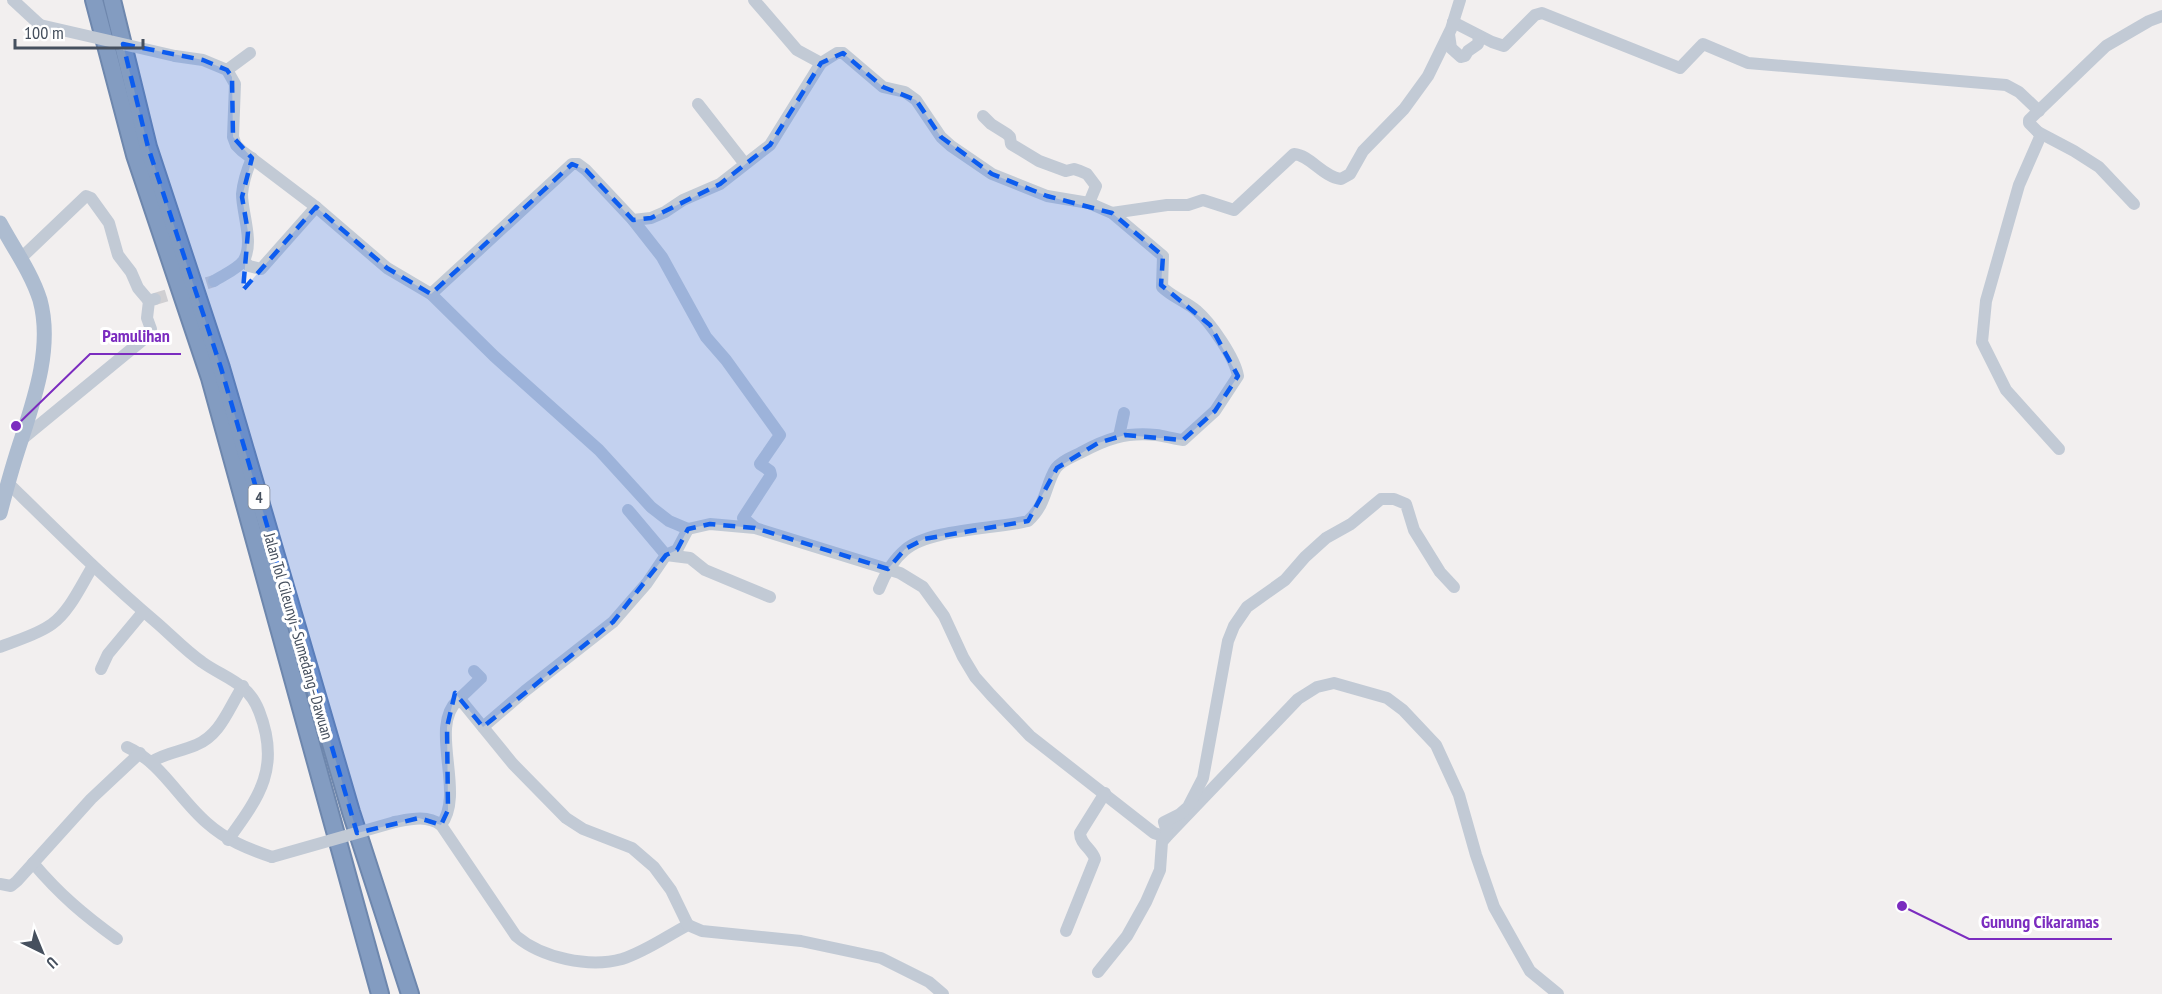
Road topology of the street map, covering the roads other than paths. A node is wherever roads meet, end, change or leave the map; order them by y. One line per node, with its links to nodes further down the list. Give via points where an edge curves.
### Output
1 (13, 0): 11 (street, bridge, via 40,25 202,60)
2 (94, 0): 63 (highway, Jalan Tol Cileunyi–Sumedang–Dawuan / 4, via 135,155 210,378)
3 (112, 0): 64 (highway, Jalan Tol Cileunyi–Sumedang–Dawuan / 4, via 148,147 221,368 351,812)
4 (754, 0): 10 (street, via 797,50)
5 (1460, 0): 7 (street)
6 (2162, 15): 13 (street, via 2106,46)
7 (1452, 27): 8 (street); 8 (street, via 1451,48 1461,57 1478,44); 21 (street, via 1428,76 1404,109 1363,151 1350,174 1341,179 1294,154 1234,210 1203,200 1188,206)
8 (1479, 36): 13 (street, via 1504,46 1540,13 1680,68 1703,44 1748,63 2006,85)
9 (250, 53): 11 (street)
10 (821, 63): 17 (street, via 770,145); 18 (street, via 837,53 848,56 883,87 905,92 916,100 941,137 992,174 1047,196)
11 (227, 69): 16 (street, via 235,84 233,137 236,145)
12 (698, 104): 17 (street)
13 (2039, 111): 15 (street, via 2029,120)
14 (983, 116): 18 (street, via 1025,153 1066,171 1074,169 1087,174 1096,186)
15 (2038, 132): 19 (street, via 2099,167); 31 (street, via 2040,137 2019,185 1986,301 1982,342 2006,390)
16 (252, 158): 20 (street); 25 (street, via 242,196 248,232)
17 (745, 164): 22 (street, via 720,184 665,212)
18 (1089, 203): 21 (street)
19 (2134, 204)
20 (316, 207): 25 (street, via 261,269); 27 (street, via 387,268)
21 (1112, 213): 29 (street, via 1163,256 1162,287 1210,325 1238,376 1215,411 1184,440 1155,435)
22 (633, 220): 27 (street, via 586,170 572,164); 35 (street, via 662,257 706,337 780,435 760,464 771,475 743,518)
23 (0, 223): 24 (main road)
24 (21, 258): 30 (main road, via 39,299 45,344); 30 (street, via 86,196 109,223 118,255 138,288 152,300 147,318 150,334)
25 (243, 261): 26 (street)
26 (214, 281)
27 (431, 294): 36 (street, via 599,450 651,507)
28 (1124, 413): 29 (street)
29 (1119, 436): 39 (street, via 1062,462 1035,515 1028,521 924,539 905,549)
30 (21, 440): 32 (main road)
31 (2059, 449)
32 (8, 483): 34 (main road); 38 (street)
33 (628, 510): 37 (street)
34 (0, 513)
35 (755, 528): 36 (street, via 710,524); 39 (street)
36 (688, 529): 37 (street, via 677,550)
37 (666, 555): 42 (street, via 690,558 705,570); 49 (street, via 613,622)
38 (93, 566): 43 (street); 44 (street, via 53,623)
39 (888, 569): 41 (street); 53 (street, via 923,587 944,616 975,677 1030,736)
40 (1454, 587): 55 (street, via 1435,566 1414,530 1406,504 1401,501 1381,499 1351,525 1314,548 1285,580 1247,607 1234,626 1217,694 1203,778 1188,807 1164,822)
41 (879, 589)
42 (770, 597)
43 (143, 612): 45 (street, via 108,654); 47 (street, via 202,662)
44 (0, 647)
45 (101, 669)
46 (474, 671): 48 (street, via 481,678)
47 (243, 686): 52 (street, via 213,735); 56 (street, via 259,710 268,747 267,774 251,808)
48 (458, 700): 49 (street); 54 (street, via 447,727 450,798)
49 (483, 728): 59 (street, via 566,818 632,848 654,867 671,890)
50 (127, 747): 51 (street)
51 (140, 753): 52 (street); 57 (street, via 91,799)
52 (151, 762): 56 (street, via 206,822)
53 (1105, 793): 55 (street, via 1154,833); 60 (street, via 1080,833 1095,859)
54 (441, 825): 56 (street, bridge, via 419,818 395,822 272,857); 59 (street, via 516,936 529,947 590,962 608,962 633,955)
55 (1166, 837): 62 (street, via 1162,842 1160,870 1146,902 1127,936); 66 (street, via 1298,699 1317,687 1334,683 1387,699 1436,745 1459,795 1494,907 1530,971)
56 (228, 840)
57 (33, 863): 58 (street, via 11,886); 61 (street, via 77,910)
58 (0, 884)
59 (688, 925): 65 (street, via 702,931 801,941 881,958 929,982)
60 (1066, 932)
61 (117, 939)
62 (1098, 972)
63 (380, 994)
64 (410, 994)
65 (943, 994)
66 (1558, 994)

